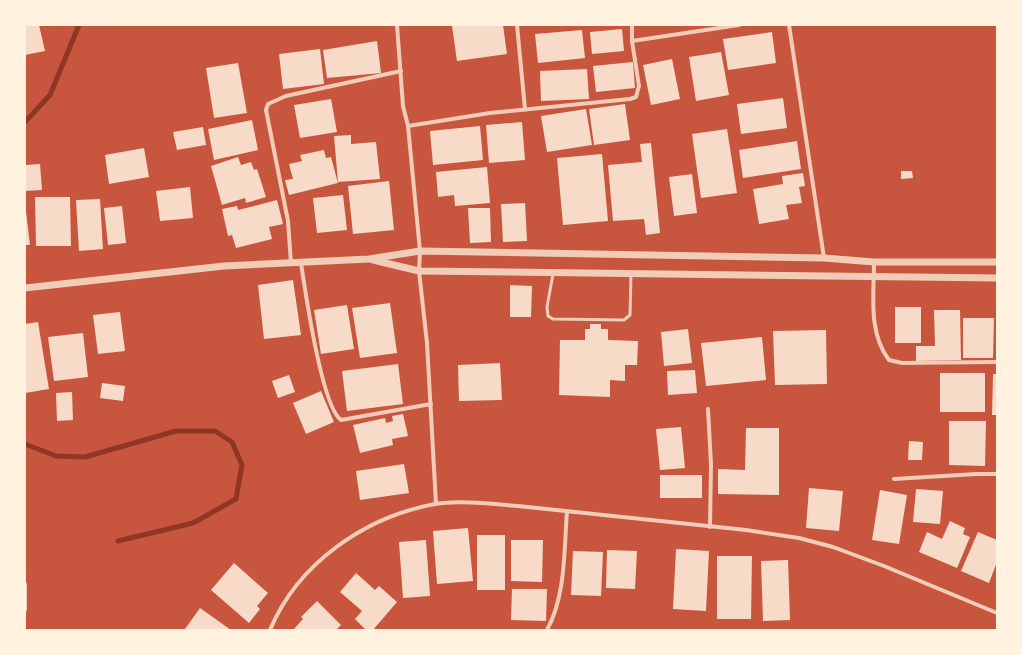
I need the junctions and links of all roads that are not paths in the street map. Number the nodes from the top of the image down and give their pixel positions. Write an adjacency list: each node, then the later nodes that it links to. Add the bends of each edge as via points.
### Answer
1 (397, 25): 7 (street)
2 (517, 25): 8 (street)
3 (632, 25): 6 (street)
4 (739, 25): 6 (street)
5 (788, 25): 11 (street)
6 (632, 41): 8 (street, via 639,86 636,97 621,101)
7 (400, 71): 9 (street); 15 (street, via 286,96 268,104 266,110 288,221)
8 (525, 109): 9 (street)
9 (408, 126): 10 (street)
10 (420, 250): 11 (street); 12 (street); 17 (street)
11 (824, 258): 13 (street)
12 (369, 260): 16 (street); 17 (street)
13 (874, 262): 14 (street); 20 (street)
14 (997, 262)
15 (291, 263): 16 (street); 22 (street, via 224,266)
16 (300, 263): 24 (street, via 318,359 336,417 341,420)
17 (419, 272): 18 (street); 24 (street, via 428,343)
18 (553, 273): 19 (street); 19 (lane, via 547,307 548,316 553,319 627,318 630,315)
19 (631, 274): 20 (street)
20 (874, 277): 21 (street); 23 (street, via 873,312 877,338 888,360 902,363)
21 (997, 278)
22 (25, 288)
23 (997, 362)
24 (431, 404): 28 (street)
25 (708, 409): 30 (street, via 711,464)
26 (997, 474): 27 (street)
27 (894, 479)
28 (436, 504): 29 (street, via 482,503); 34 (street, via 377,522 360,530 332,550 301,582 277,613)
29 (567, 511): 30 (street); 35 (street, via 561,588 554,616)
30 (710, 527): 33 (street, via 784,536 832,547)
31 (25, 584): 32 (street)
32 (25, 610)
33 (997, 613)
34 (270, 630)
35 (547, 630)

